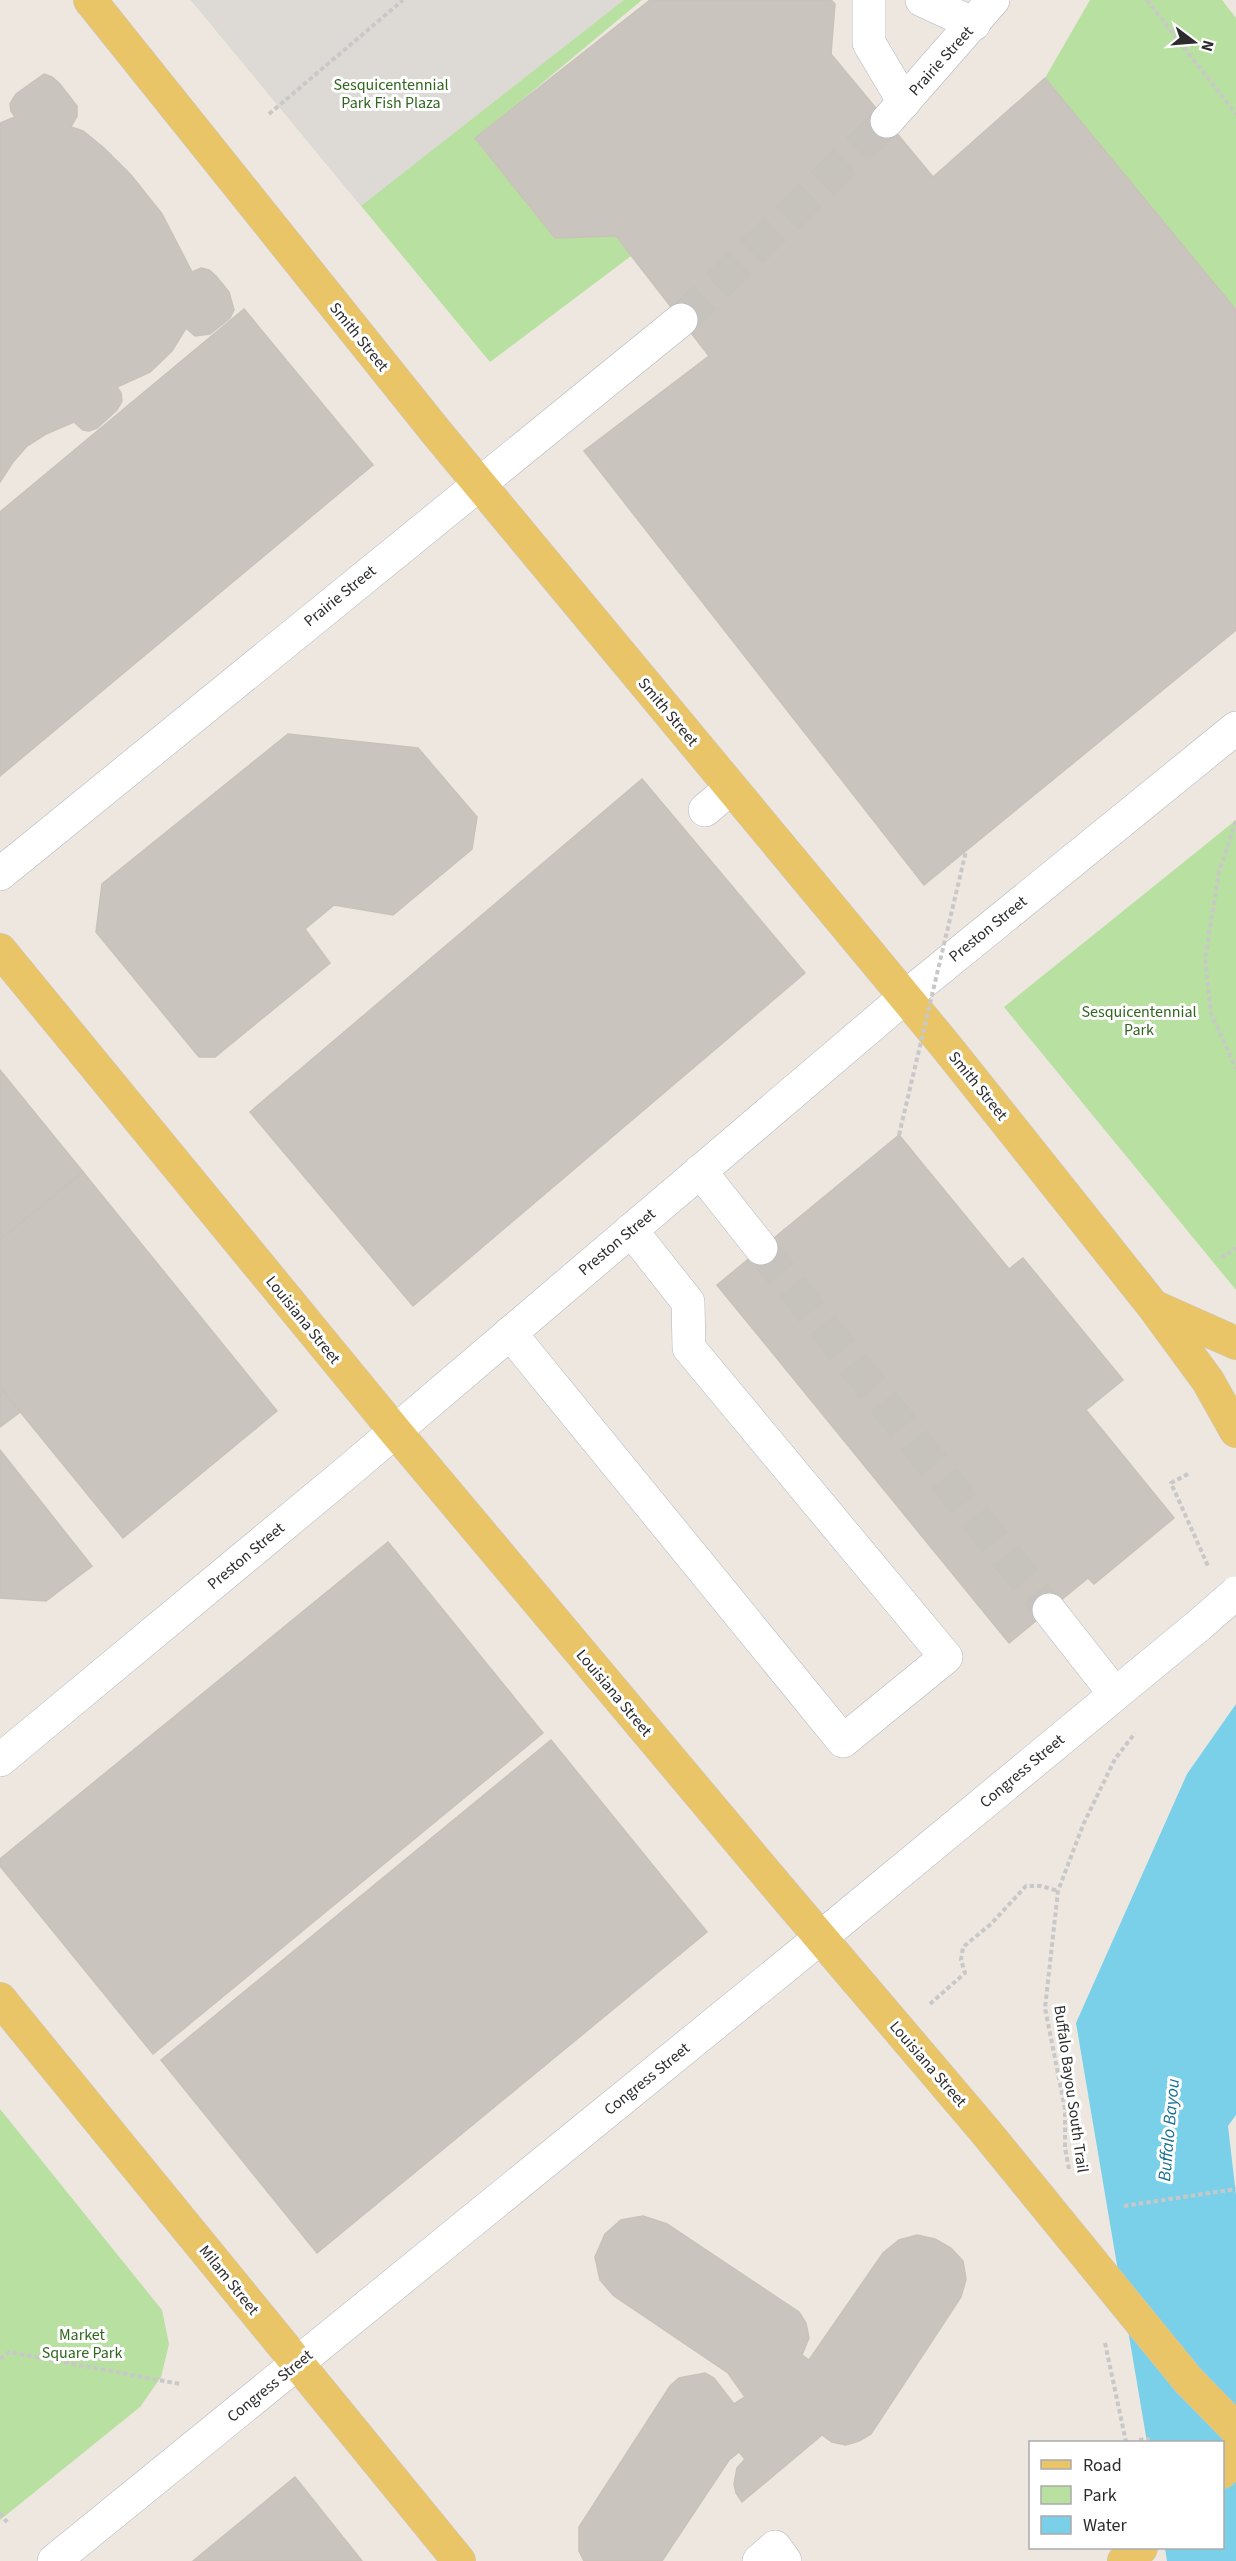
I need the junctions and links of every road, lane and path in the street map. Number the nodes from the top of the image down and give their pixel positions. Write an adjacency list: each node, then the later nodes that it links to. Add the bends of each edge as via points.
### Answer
1 (90, 0): 10 (main road, Smith Street)
2 (403, 0): 7 (path)
3 (869, 0): 6 (street, Prairie Street, via 869,43 895,112)
4 (922, 0): 6 (street)
5 (1147, 0): 8 (path)
6 (984, 12)
7 (270, 114)
8 (1236, 114)
9 (681, 320): 10 (street, Prairie Street)
10 (479, 482): 12 (main road, Smith Street); 17 (street, Prairie Street)
11 (1236, 728): 19 (street, Preston Street)
12 (731, 788): 13 (street); 19 (main road, Smith Street)
13 (705, 810)
14 (1236, 820): 15 (path)
15 (1234, 835): 20 (path, via 1219,872 1205,959 1211,1012)
16 (966, 851): 21 (path, bridge)
17 (0, 874)
18 (0, 950): 30 (main road, Louisiana Street)
19 (905, 998): 22 (street, Preston Street); 27 (main road, Smith Street)
20 (1236, 1069)
21 (899, 1135)
22 (700, 1171): 23 (street, Preston Street); 24 (street)
23 (631, 1230): 28 (street, Preston Street); 28 (street, via 688,1302 689,1348 946,1657 843,1741)
24 (761, 1248)
25 (1236, 1248): 26 (path)
26 (1221, 1258)
27 (1153, 1306): 29 (main road); 31 (main road, Smith Street, via 1208,1381)
28 (510, 1333): 30 (street, Preston Street)
29 (1236, 1343)
30 (395, 1431): 38 (street, Preston Street); 40 (main road, Louisiana Street)
31 (1236, 1431)
32 (1188, 1474): 33 (path, via 1171,1483)
33 (1209, 1568)
34 (1236, 1593): 36 (street, Congress Street, bridge)
35 (1048, 1611): 36 (street)
36 (1115, 1694): 40 (street, Congress Street)
37 (1142, 1724): 39 (path, Buffalo Bayou South Trail, via 1115,1759 1083,1825)
38 (0, 1760)
39 (1058, 1891): 42 (path, via 1026,1886 963,1947 960,1960 965,1973); 43 (path, Buffalo Bayou South Trail, via 1045,2008 1065,2109 1065,2148)
40 (820, 1938): 42 (main road, Louisiana Street); 48 (street, Congress Street)
41 (0, 1999): 48 (main road, Milam Street)
42 (900, 2031): 50 (main road, Louisiana Street, bridge, via 1188,2380)
43 (1070, 2171)
44 (1236, 2189): 45 (path)
45 (1124, 2206)
46 (1105, 2341): 53 (path)
47 (0, 2359): 49 (path, via 9,2352)
48 (298, 2364): 59 (street, Congress Street); 60 (main road, Milam Street)
49 (180, 2384)
50 (1236, 2430)
51 (1150, 2439): 52 (path)
52 (1139, 2440)
53 (1126, 2441)
54 (1236, 2454): 55 (main road)
55 (1224, 2469)
56 (0, 2513): 57 (path)
57 (7, 2522)
58 (1139, 2549): 63 (main road)
59 (54, 2561)
60 (459, 2561)
61 (759, 2561): 62 (street, via 775,2547)
62 (785, 2561)
63 (1124, 2561)

